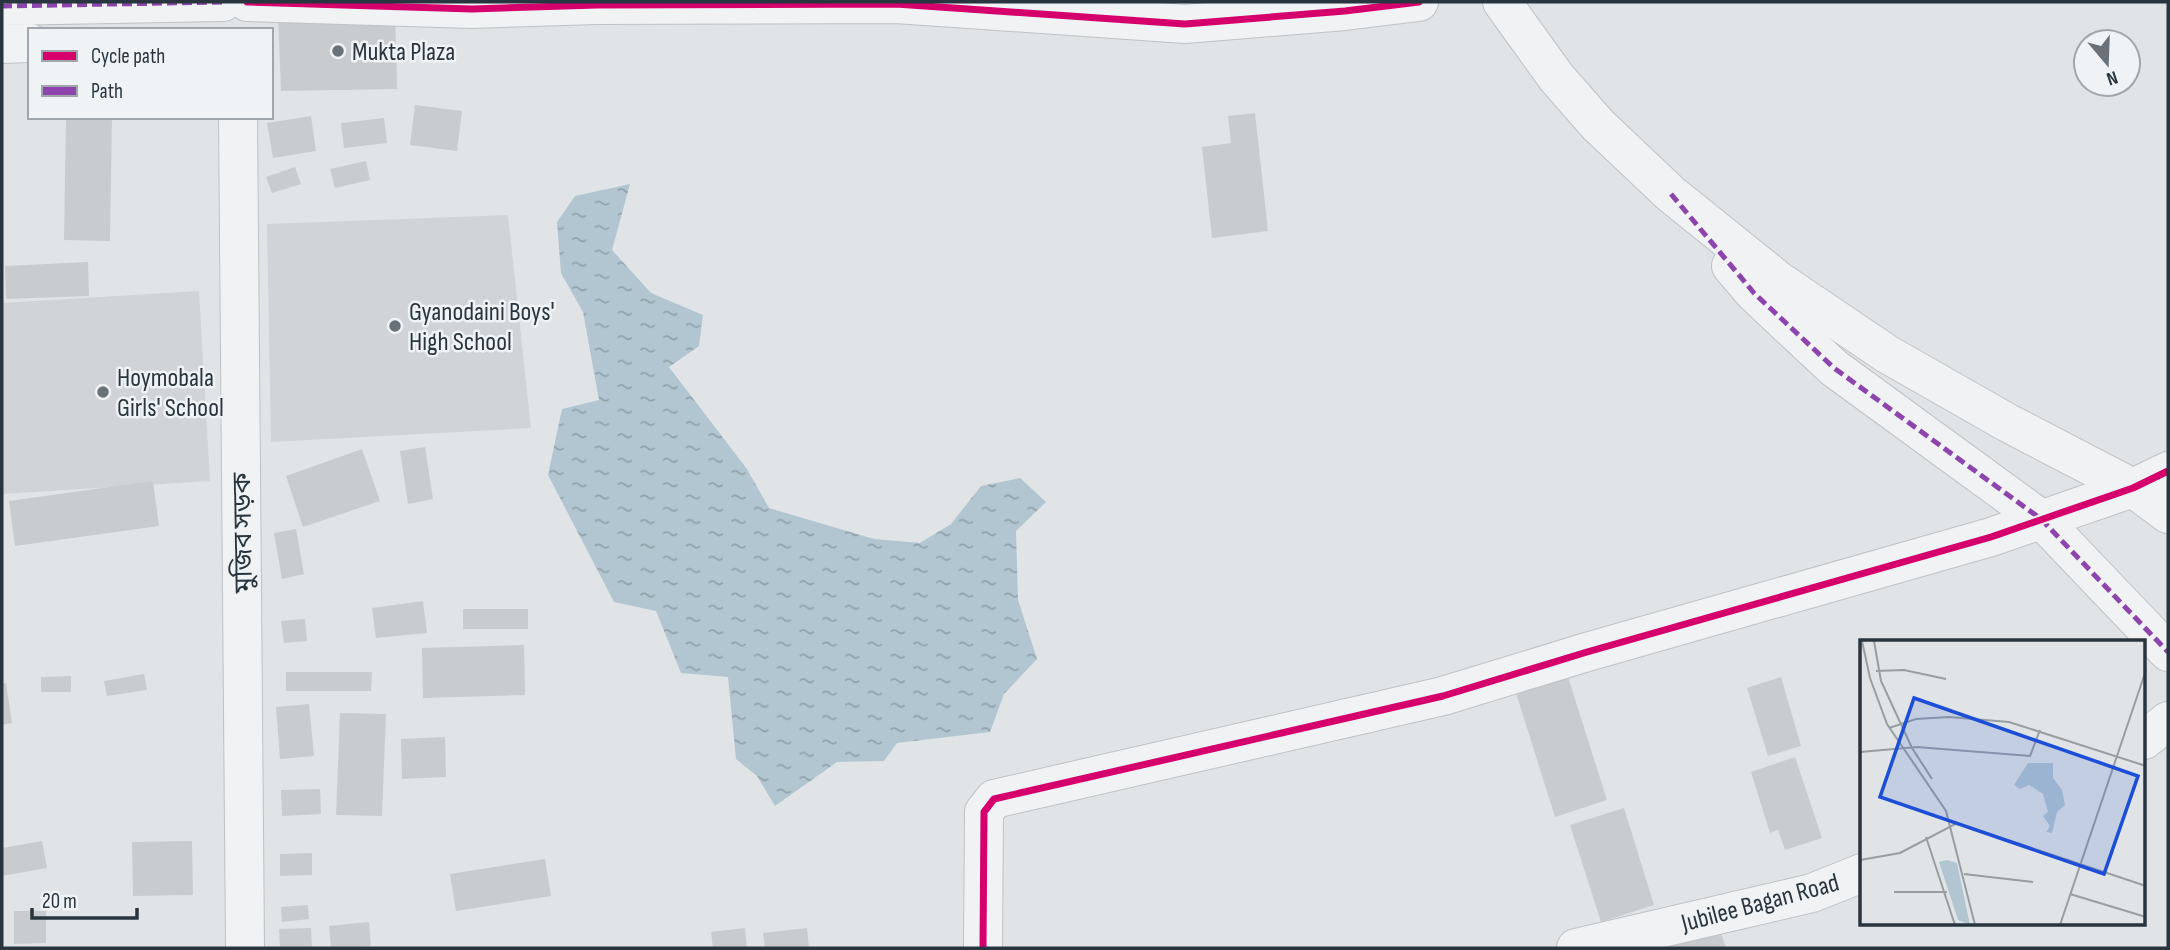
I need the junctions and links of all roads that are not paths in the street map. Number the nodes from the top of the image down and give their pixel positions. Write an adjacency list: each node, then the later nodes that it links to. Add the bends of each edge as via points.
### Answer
1 (223, 2): 6 (street)
2 (237, 2): 7 (street)
3 (247, 2): 4 (street, via 472,9 896,4 1185,24)
4 (1419, 2)
5 (1502, 2): 11 (street, via 1556,77)
6 (2, 6)
7 (237, 28)
8 (28, 43): 9 (street)
9 (2, 44)
10 (238, 119): 20 (street, মুজিব সড়ক)
11 (1671, 194): 13 (street, via 1779,281 1887,354); 15 (street, via 1754,293 1834,368)
12 (2168, 471): 13 (street)
13 (2133, 488): 14 (street); 15 (street)
14 (2168, 514)
15 (2041, 519): 16 (street); 21 (street, via 1443,696 994,799 984,812)
16 (2168, 652)
17 (2168, 721): 18 (street)
18 (2146, 738)
19 (1860, 874): 22 (street, Jubilee Bagan Road, via 1812,893)
20 (245, 948)
21 (983, 948)
22 (1576, 948)

